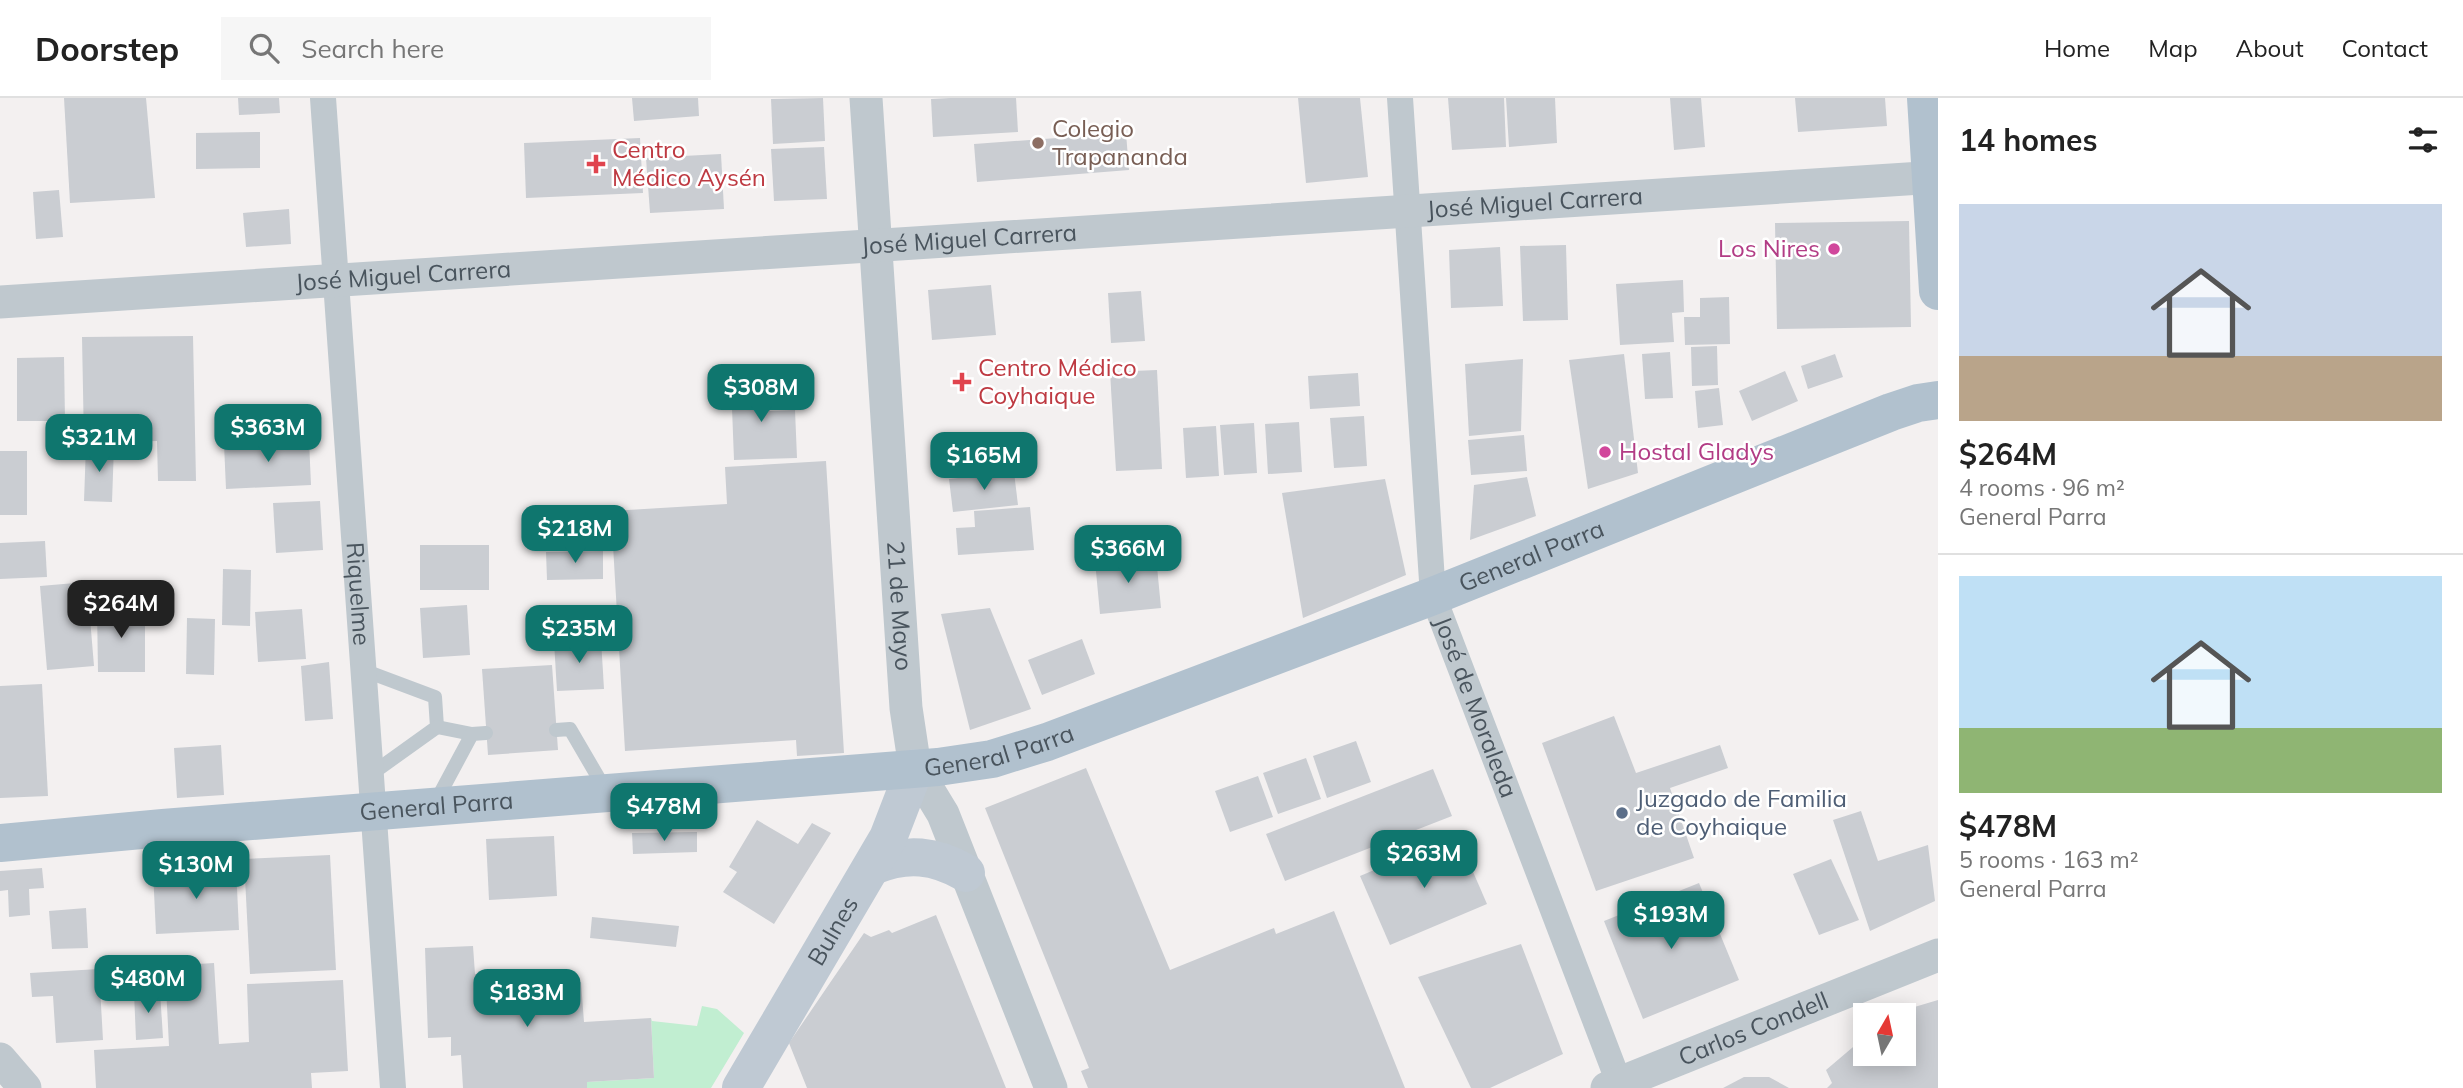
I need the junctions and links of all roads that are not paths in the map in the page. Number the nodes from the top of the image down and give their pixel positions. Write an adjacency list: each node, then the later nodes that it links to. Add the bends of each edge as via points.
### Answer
1 (323, 98): 8 (street, Riquelme)
2 (866, 98): 7 (street, 21 de Mayo)
3 (1400, 98): 6 (street, José de Moraleda)
4 (1926, 98): 5 (main road)
5 (1934, 176): 6 (street, José Miguel Carrera); 9 (main road)
6 (1408, 210): 7 (street, José Miguel Carrera); 12 (street, José de Moraleda)
7 (877, 244): 8 (street, José Miguel Carrera); 16 (street, 21 de Mayo, via 906,708)
8 (335, 280): 10 (street, José Miguel Carrera); 13 (street, Riquelme)
9 (1938, 291)
10 (0, 302)
11 (1938, 400): 12 (main road, General Parra, via 1892,412)
12 (1433, 596): 16 (main road, General Parra, via 1020,751 966,764); 25 (street, José de Moraleda)
13 (363, 670): 14 (lane, via 435,697); 17 (street, Riquelme)
14 (437, 727): 17 (lane); 19 (lane, via 479,734)
15 (556, 730): 18 (lane, via 570,729)
16 (915, 768): 18 (main road, General Parra); 21 (main road, Bulnes); 22 (street, 21 de Mayo, via 943,814)
17 (371, 794): 19 (main road, General Parra); 20 (main road, General Parra); 27 (street, Riquelme)
18 (607, 794): 19 (main road, General Parra)
19 (433, 807)
20 (0, 843)
21 (873, 866): 22 (main road, via 918,856 935,858); 28 (main road, Bulnes)
22 (966, 873): 29 (street, 21 de Mayo)
23 (1938, 955): 25 (street, Carlos Condell)
24 (0, 1059): 26 (street)
25 (1616, 1086)
26 (25, 1088)
27 (393, 1088)
28 (741, 1088)
29 (1051, 1088)

